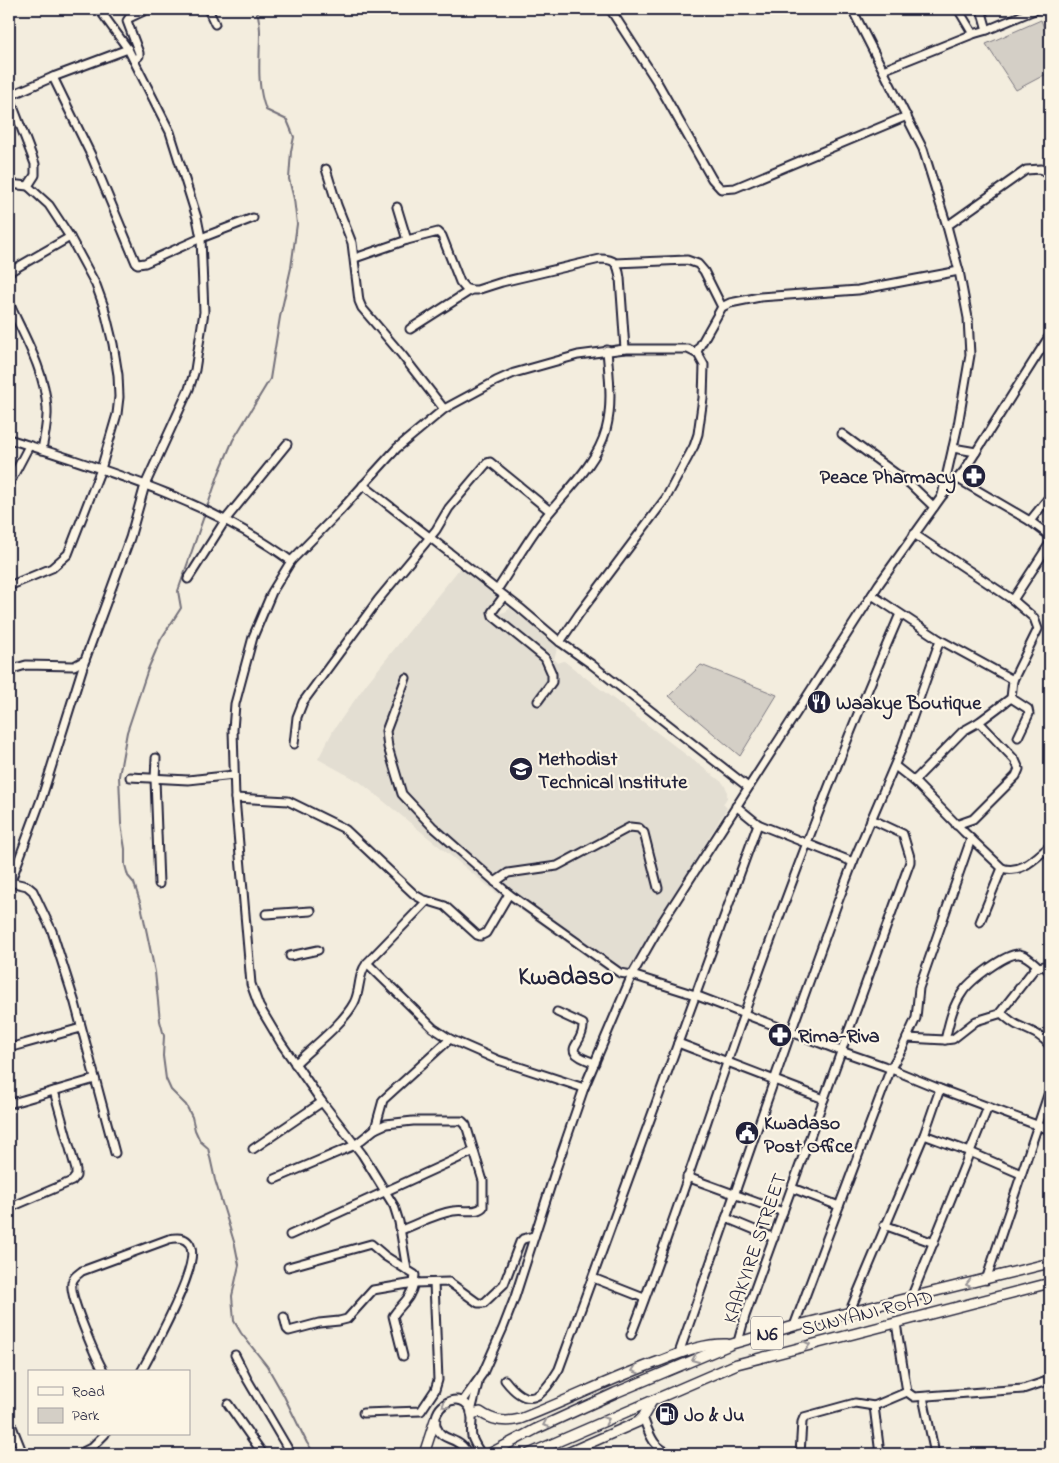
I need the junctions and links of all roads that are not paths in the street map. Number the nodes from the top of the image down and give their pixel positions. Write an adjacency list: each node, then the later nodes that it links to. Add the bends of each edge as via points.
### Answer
1 (99, 9): 14 (street)
2 (148, 9): 15 (street, via 127,21 139,53)
3 (208, 9): 11 (street)
4 (610, 9): 19 (street, via 721,189 735,188)
5 (852, 9): 16 (street)
6 (958, 9): 13 (street)
7 (981, 9): 12 (street)
8 (1037, 9): 12 (street)
9 (1047, 9): 10 (street)
10 (1050, 20)
11 (215, 24)
12 (988, 30): 13 (street)
13 (973, 34): 16 (street)
14 (128, 49): 15 (street); 17 (street)
15 (134, 60): 28 (street, via 170,132)
16 (883, 70): 19 (street)
17 (52, 77): 18 (street); 28 (street, via 95,164 136,263 145,263)
18 (9, 96): 23 (street, via 35,164 35,175)
19 (908, 116): 26 (street, via 929,166)
20 (326, 168): 30 (street)
21 (1050, 177): 26 (street, via 1041,169 1026,170)
22 (9, 184): 23 (street)
23 (28, 186): 27 (street, via 49,205)
24 (396, 207): 29 (street)
25 (253, 218): 28 (street)
26 (947, 226): 32 (street)
27 (70, 237): 33 (street); 50 (street, via 104,308 118,376 117,414)
28 (201, 238): 53 (street, via 204,312 195,370)
29 (407, 240): 30 (street); 34 (street, via 434,232 441,234 460,282)
30 (355, 258): 42 (street, via 362,308)
31 (616, 263): 34 (street, via 600,259); 36 (street, via 687,260 698,264); 39 (street, via 620,278)
32 (959, 271): 36 (street, via 858,290 760,297 730,303); 47 (street, via 968,318 970,355)
33 (9, 272)
34 (471, 290): 37 (street)
35 (9, 303): 48 (street, via 36,361 44,387 47,409)
36 (722, 308): 41 (street)
37 (410, 330)
38 (1050, 335): 49 (street)
39 (624, 349): 40 (street); 41 (street, via 688,349)
40 (607, 350): 42 (street, via 514,373); 58 (street, via 610,403 606,429 587,466)
41 (696, 353): 74 (street, via 704,365 703,398 694,446 666,498)
42 (444, 409): 54 (street, via 409,436)
43 (842, 434): 57 (street, via 910,484)
44 (9, 439): 46 (street)
45 (287, 444): 59 (street)
46 (29, 446): 48 (street); 52 (street)
47 (953, 448): 49 (street); 55 (street)
48 (42, 450): 50 (street)
49 (976, 452): 51 (street)
50 (100, 469): 53 (street); 67 (street, via 68,554 52,568)
51 (958, 479): 55 (street); 60 (street)
52 (9, 484)
53 (145, 485): 59 (street); 75 (street, via 130,538)
54 (363, 485): 63 (street); 65 (street)
55 (942, 496): 57 (street)
56 (1050, 496): 60 (street)
57 (934, 507): 61 (street)
58 (550, 511): 63 (street, via 488,462); 68 (street)
59 (226, 519): 65 (street); 66 (street)
60 (1030, 521): 62 (street)
61 (914, 534): 69 (street); 71 (street)
62 (1050, 536)
63 (429, 537): 68 (street); 83 (street, via 303,702 297,717)
64 (1050, 543): 71 (street)
65 (291, 561): 86 (street, via 272,592 256,629 238,691 233,717)
66 (188, 579)
67 (9, 586)
68 (497, 590): 70 (street)
69 (872, 595): 72 (street); 90 (street)
70 (504, 596): 74 (street); 80 (street, via 492,612 493,616 545,658 552,674 552,682)
71 (1013, 600): 78 (street, via 1034,618 1038,629)
72 (900, 614): 73 (street); 97 (street)
73 (940, 640): 78 (street); 85 (street)
74 (560, 642): 90 (street)
75 (85, 660): 76 (street, via 69,666 26,665); 102 (street, via 42,797)
76 (9, 670)
77 (406, 678): 101 (street, via 386,731 402,794 432,826)
78 (1013, 680): 79 (street)
79 (1011, 698): 81 (street); 82 (street, via 1028,709 1029,714)
80 (538, 701)
81 (979, 722): 89 (street, via 958,736); 95 (street, via 1015,760 1019,769 1016,776 973,819)
82 (1018, 737)
83 (294, 744)
84 (156, 758): 88 (street)
85 (895, 766): 89 (street); 93 (street)
86 (234, 775): 88 (street, via 193,780); 91 (street)
87 (130, 777): 88 (street)
88 (156, 779): 103 (street)
89 (914, 781): 95 (street)
90 (748, 788): 92 (street)
91 (235, 798): 106 (street, via 288,801 341,827 414,895); 131 (street, via 251,984 259,1006)
92 (736, 806): 94 (street); 115 (street)
93 (871, 819): 99 (street); 128 (street, KAAKYIRE STREET, via 903,834 910,862)
94 (758, 824): 97 (street); 116 (street)
95 (956, 825): 96 (street)
96 (971, 839): 100 (street); 122 (street, via 919,988 916,1018)
97 (807, 844): 99 (street); 119 (street)
98 (1050, 846): 100 (street, via 1017,870)
99 (853, 862): 121 (street)
100 (1002, 868): 109 (street)
101 (495, 882): 104 (street, via 508,873 557,866 630,827 639,828 644,833); 105 (street)
102 (9, 884): 120 (street, via 27,886 38,899 52,931)
103 (159, 884)
104 (658, 888)
105 (509, 894): 106 (street, via 486,933 480,936 445,906); 115 (street, via 620,972)
106 (428, 901): 112 (street)
107 (311, 911): 108 (street)
108 (266, 914)
109 (980, 922)
110 (318, 950): 111 (street)
111 (290, 956)
112 (366, 962): 123 (street, via 433,1028); 131 (street, via 360,974 355,1002 339,1023)
113 (1039, 967): 114 (street, via 1044,966); 118 (street); 124 (street, via 1026,956 1018,954 973,979 954,1007)
114 (1050, 972)
115 (632, 975): 116 (street); 130 (street)
116 (695, 995): 119 (street); 125 (street)
117 (557, 1012): 130 (street, via 583,1024 574,1048 575,1054)
118 (1001, 1013): 124 (street, via 976,1021 952,1039); 127 (street, via 1036,1033)
119 (744, 1014): 121 (street); 129 (street)
120 (81, 1028): 126 (street); 133 (street)
121 (791, 1032): 128 (street); 134 (street)
122 (907, 1038): 124 (street); 132 (street)
123 (450, 1039): 135 (street, via 498,1060); 144 (street, via 383,1100)
124 (945, 1040)
125 (678, 1043): 129 (street); 171 (street)
126 (16, 1046)
127 (1050, 1046)
128 (841, 1052): 132 (street); 139 (street, KAAKYIRE STREET)
129 (727, 1062): 134 (street); 153 (street)
130 (595, 1063): 135 (street)
131 (295, 1064): 140 (street)
132 (891, 1068): 136 (street); 158 (street)
133 (94, 1079): 138 (street); 151 (street)
134 (774, 1080): 139 (street); 157 (street)
135 (584, 1088): 165 (street)
136 (940, 1089): 142 (street); 146 (street)
137 (1050, 1089): 143 (street)
138 (54, 1091): 141 (street); 159 (street, via 76,1176 72,1181)
139 (824, 1099): 155 (street, KAAKYIRE STREET)
140 (322, 1102): 147 (street); 148 (street)
141 (9, 1104)
142 (988, 1107): 143 (street); 150 (street)
143 (1037, 1125): 145 (street); 152 (street)
144 (374, 1128): 147 (street); 149 (street, via 400,1122 462,1121)
145 (1050, 1130)
146 (924, 1135): 150 (street); 162 (street)
147 (355, 1145): 154 (street); 156 (street)
148 (253, 1149)
149 (474, 1151): 156 (street); 163 (street, via 484,1181 483,1207 442,1213)
150 (970, 1152): 152 (street); 167 (street)
151 (115, 1154)
152 (1021, 1174): 172 (street)
153 (687, 1177): 157 (street); 176 (street)
154 (276, 1179)
155 (792, 1188): 158 (street); 160 (street, KAAKYIRE STREET)
156 (387, 1192): 163 (street); 164 (street)
157 (734, 1194): 160 (street); 161 (street)
158 (839, 1206): 181 (street)
159 (9, 1208)
160 (783, 1212): 166 (street, KAAKYIRE STREET)
161 (726, 1218): 166 (street); 184 (street)
162 (884, 1225): 167 (street); 178 (street)
163 (401, 1230): 170 (street)
164 (290, 1235)
165 (534, 1236): 174 (street, via 520,1242 504,1284 486,1302 478,1303 449,1282); 189 (street, via 515,1298)
166 (774, 1238): 183 (street, KAAKYIRE STREET)
167 (934, 1243): 177 (street)
168 (1050, 1263): 172 (main road, N6)
169 (288, 1268): 170 (street, via 371,1244)
170 (407, 1270): 173 (street, via 415,1275)
171 (593, 1278): 176 (street); 190 (street, via 559,1369 540,1395 523,1396)
172 (986, 1280): 177 (main road, N6, one-way to 177)
173 (414, 1283): 174 (street); 179 (street, via 372,1290 343,1321 289,1331); 186 (street, via 412,1294 393,1316)
174 (434, 1283): 198 (street, via 438,1380 435,1390 421,1411)
175 (1050, 1283): 180 (main road, SUNYANI ROAD / N6)
176 (644, 1298): 182 (street)
177 (912, 1298): 178 (main road, N6)
178 (849, 1313): 181 (main road, N6)
179 (284, 1317)
180 (896, 1323): 192 (street); 194 (main road, SUNYANI ROAD / N6, one-way to 180, via 737,1364)
181 (794, 1326): 183 (main road, N6)
182 (630, 1335)
183 (735, 1343): 184 (main road, via 711,1344); 211 (main road, N6, one-way to 211, via 597,1401)
184 (679, 1354): 199 (main road, one-way to 199, via 520,1419 504,1422 480,1412)
185 (236, 1355): 207 (street)
186 (403, 1356)
187 (103, 1370): 188 (street, via 72,1296 75,1276 169,1239 184,1239 192,1250 184,1285)
188 (142, 1370)
189 (478, 1380): 195 (street); 199 (street)
190 (505, 1380)
191 (1050, 1380): 193 (street, via 1023,1389)
192 (907, 1392): 193 (street, via 914,1397); 197 (street)
193 (923, 1397): 217 (street)
194 (652, 1401): 200 (main road); 212 (main road, SUNYANI ROAD / N6, one-way to 194)
195 (463, 1402): 199 (street); 202 (street, one-way to 202, via 453,1400 444,1404)
196 (228, 1404): 206 (street)
197 (874, 1406): 215 (street, via 855,1403 804,1417); 216 (street)
198 (363, 1413)
199 (472, 1413): 210 (street, via 472,1436)
200 (643, 1417): 213 (main road); 214 (street, via 655,1444 666,1453)
201 (9, 1420): 204 (street)
202 (435, 1420): 208 (main road); 209 (street, via 440,1433 459,1443)
203 (103, 1436): 205 (street)
204 (23, 1454)
205 (79, 1454)
206 (264, 1454)
207 (291, 1454)
208 (424, 1454)
209 (468, 1454)
210 (481, 1454)
211 (489, 1454)
212 (530, 1454)
213 (566, 1454)
214 (674, 1454)
215 (800, 1454)
216 (880, 1454)
217 (935, 1454)

